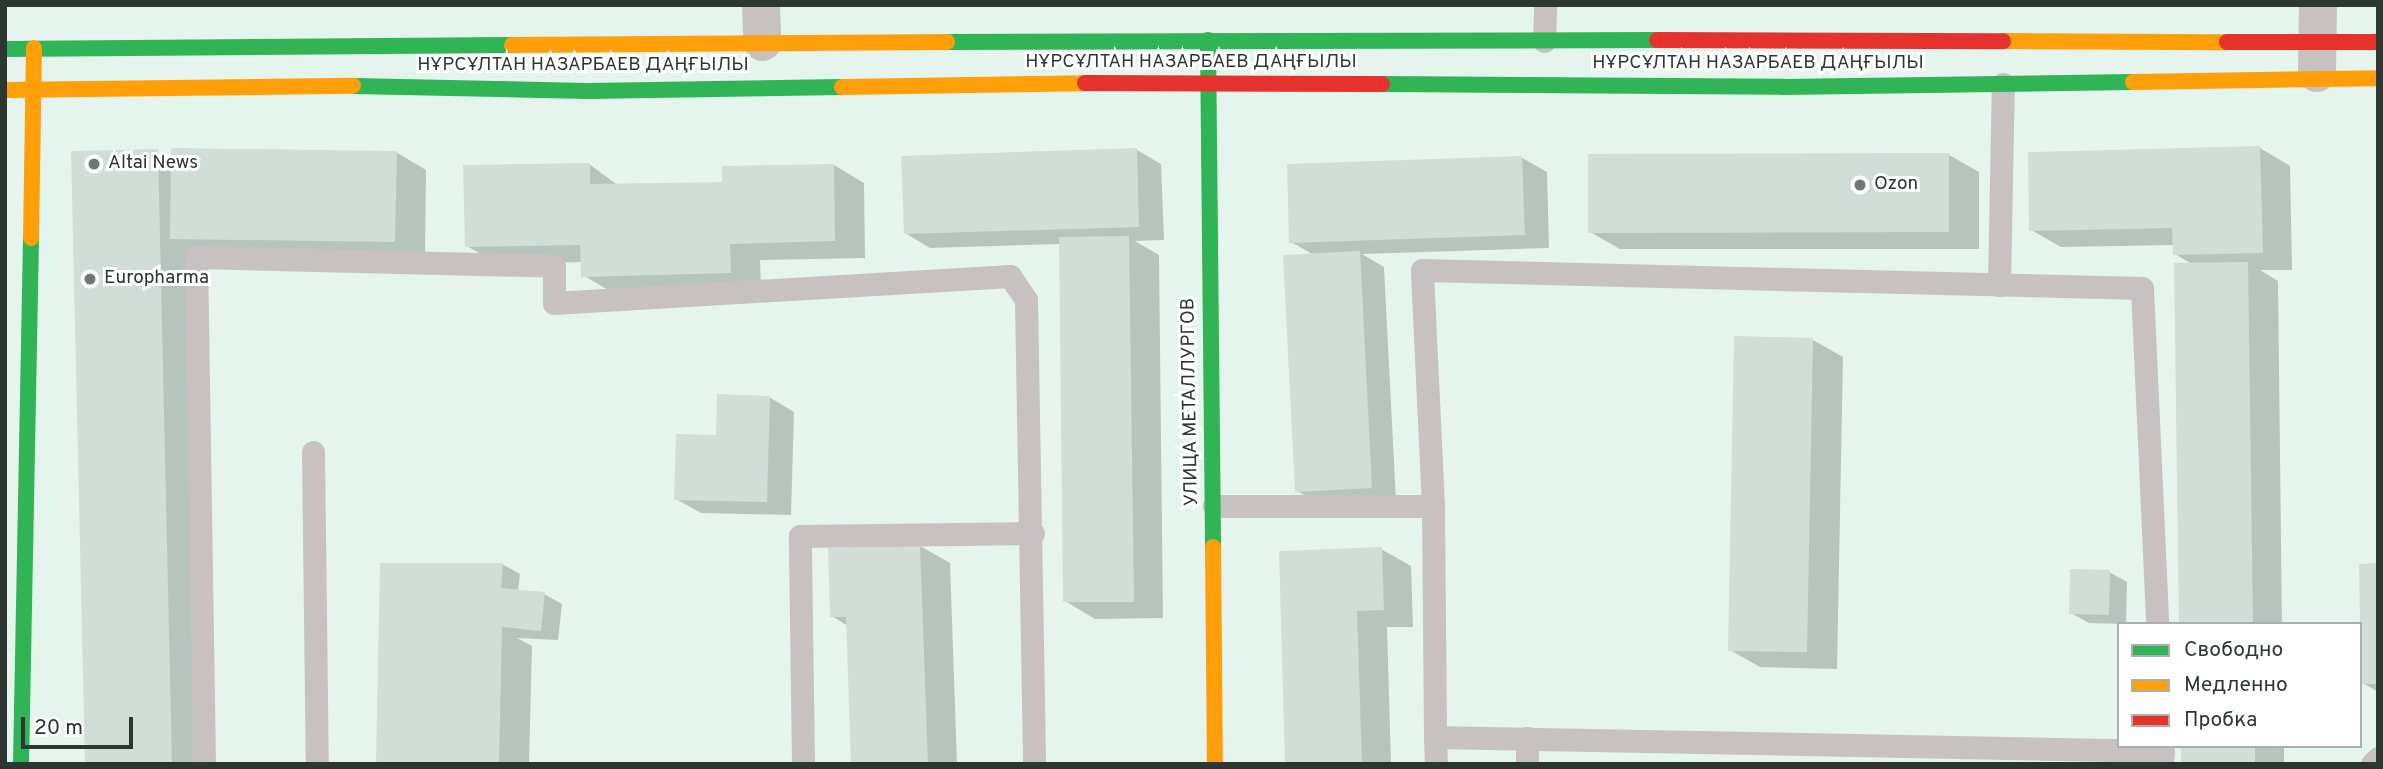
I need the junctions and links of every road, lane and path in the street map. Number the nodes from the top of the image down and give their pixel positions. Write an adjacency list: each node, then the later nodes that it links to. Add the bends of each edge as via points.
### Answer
1 (1545, 5): 4 (lane)
2 (762, 24): 3 (main road, НҰРСҰЛТАН НАЗАРБАЕВ ДАҢҒЫЛЫ); 7 (main road, НҰРСҰЛТАН НАЗАРБАЕВ ДАҢҒЫЛЫ)
3 (1208, 40): 4 (main road, НҰРСҰЛТАН НАЗАРБАЕВ ДАҢҒЫЛЫ); 10 (main road, УЛИЦА МЕТАЛЛУРГОВ)
4 (1544, 41): 5 (main road, НҰРСҰЛТАН НАЗАРБАЕВ ДАҢҒЫЛЫ)
5 (2317, 42): 6 (main road, НҰРСҰЛТАН НАЗАРБАЕВ ДАҢҒЫЛЫ); 9 (main road, НҰРСҰЛТАН НАЗАРБАЕВ ДАҢҒЫЛЫ); 11 (main road, НҰРСҰЛТАН НАЗАРБАЕВ ДАҢҒЫЛЫ)
6 (2378, 42)
7 (34, 48): 8 (main road, НҰРСҰЛТАН НАЗАРБАЕВ ДАҢҒЫЛЫ); 13 (main road)
8 (5, 49)
9 (2378, 78)
10 (1207, 82): 11 (main road, НҰРСҰЛТАН НАЗАРБАЕВ ДАҢҒЫЛЫ, via 1783,87); 13 (main road, НҰРСҰЛТАН НАЗАРБАЕВ ДАҢҒЫЛЫ, via 587,90 448,85); 17 (main road, УЛИЦА МЕТАЛЛУРГОВ)
11 (2003, 84): 14 (lane)
12 (5, 90): 13 (main road, НҰРСҰЛТАН НАЗАРБАЕВ ДАҢҒЫЛЫ)
13 (34, 90): 20 (main road)
14 (1999, 285): 18 (lane, via 1422,270); 21 (lane, via 2142,288)
15 (313, 453): 29 (lane)
16 (5, 504): 20 (main road)
17 (1214, 506): 18 (lane); 32 (main road, УЛИЦА МЕТАЛЛУРГОВ)
18 (1433, 506): 22 (lane)
19 (1033, 533): 28 (lane, via 1026,300 1010,276 554,303 554,266 196,257); 30 (lane, via 800,536); 31 (lane)
20 (24, 537): 27 (main road)
21 (2157, 622)
22 (1435, 737): 23 (lane); 33 (lane)
23 (1527, 738): 25 (lane); 34 (lane)
24 (2162, 754): 25 (lane)
25 (2039, 756)
26 (2378, 758): 35 (lane)
27 (21, 764)
28 (204, 764)
29 (317, 764)
30 (803, 764)
31 (1034, 764)
32 (1215, 764)
33 (1436, 764)
34 (1527, 764)
35 (2372, 764)

